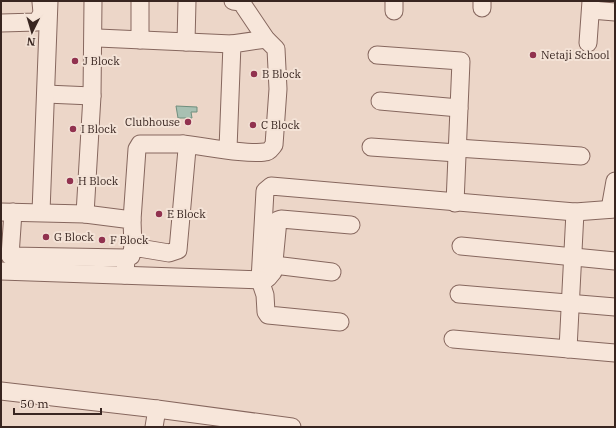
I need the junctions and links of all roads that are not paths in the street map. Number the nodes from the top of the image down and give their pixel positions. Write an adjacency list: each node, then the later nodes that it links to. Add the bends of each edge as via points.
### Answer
1 (41, 1): 9 (street, via 42,13 38,22)
2 (49, 1): 17 (street)
3 (93, 1): 18 (street)
4 (140, 1): 12 (street)
5 (187, 1): 13 (street)
6 (233, 1): 11 (street, via 240,2)
7 (591, 6): 8 (street); 15 (street)
8 (615, 12)
9 (1, 23)
10 (98, 38): 12 (street)
11 (266, 39): 14 (street); 23 (street, via 276,49 278,89 274,145 270,151 265,152)
12 (140, 40): 13 (street)
13 (186, 42): 14 (street)
14 (232, 44): 23 (street)
15 (588, 44)
16 (377, 54): 20 (street, via 461,61)
17 (46, 94): 18 (street); 30 (street)
18 (92, 96): 32 (street)
19 (380, 101): 20 (street)
20 (459, 108): 24 (street)
21 (184, 144): 23 (street); 33 (street, via 140,144 137,149); 36 (street, via 188,149 178,250)
22 (371, 147): 24 (street)
23 (228, 149)
24 (457, 150): 25 (street); 27 (street)
25 (581, 156)
26 (615, 181): 28 (street)
27 (455, 203): 31 (street); 43 (street, via 271,186 265,191)
28 (613, 209): 31 (street)
29 (7, 212): 30 (street); 36 (street, via 10,256)
30 (41, 212): 32 (street)
31 (575, 212): 37 (street)
32 (85, 214): 33 (street)
33 (132, 220): 36 (street)
34 (351, 225): 39 (street, via 278,220)
35 (461, 246): 37 (street)
36 (130, 252): 42 (street)
37 (572, 257): 38 (street); 45 (street)
38 (615, 261)
39 (274, 265): 41 (street); 43 (street, via 271,276)
40 (1, 271): 42 (street)
41 (332, 272)
42 (125, 275): 43 (street)
43 (260, 279): 47 (street, via 268,315)
44 (459, 294): 45 (street)
45 (570, 303): 46 (street); 49 (street)
46 (615, 307)
47 (340, 322)
48 (453, 339): 49 (street)
49 (568, 349): 50 (street)
50 (615, 353)
51 (1, 391): 52 (street)
52 (156, 409): 53 (street); 54 (street)
53 (154, 427)
54 (292, 427)

